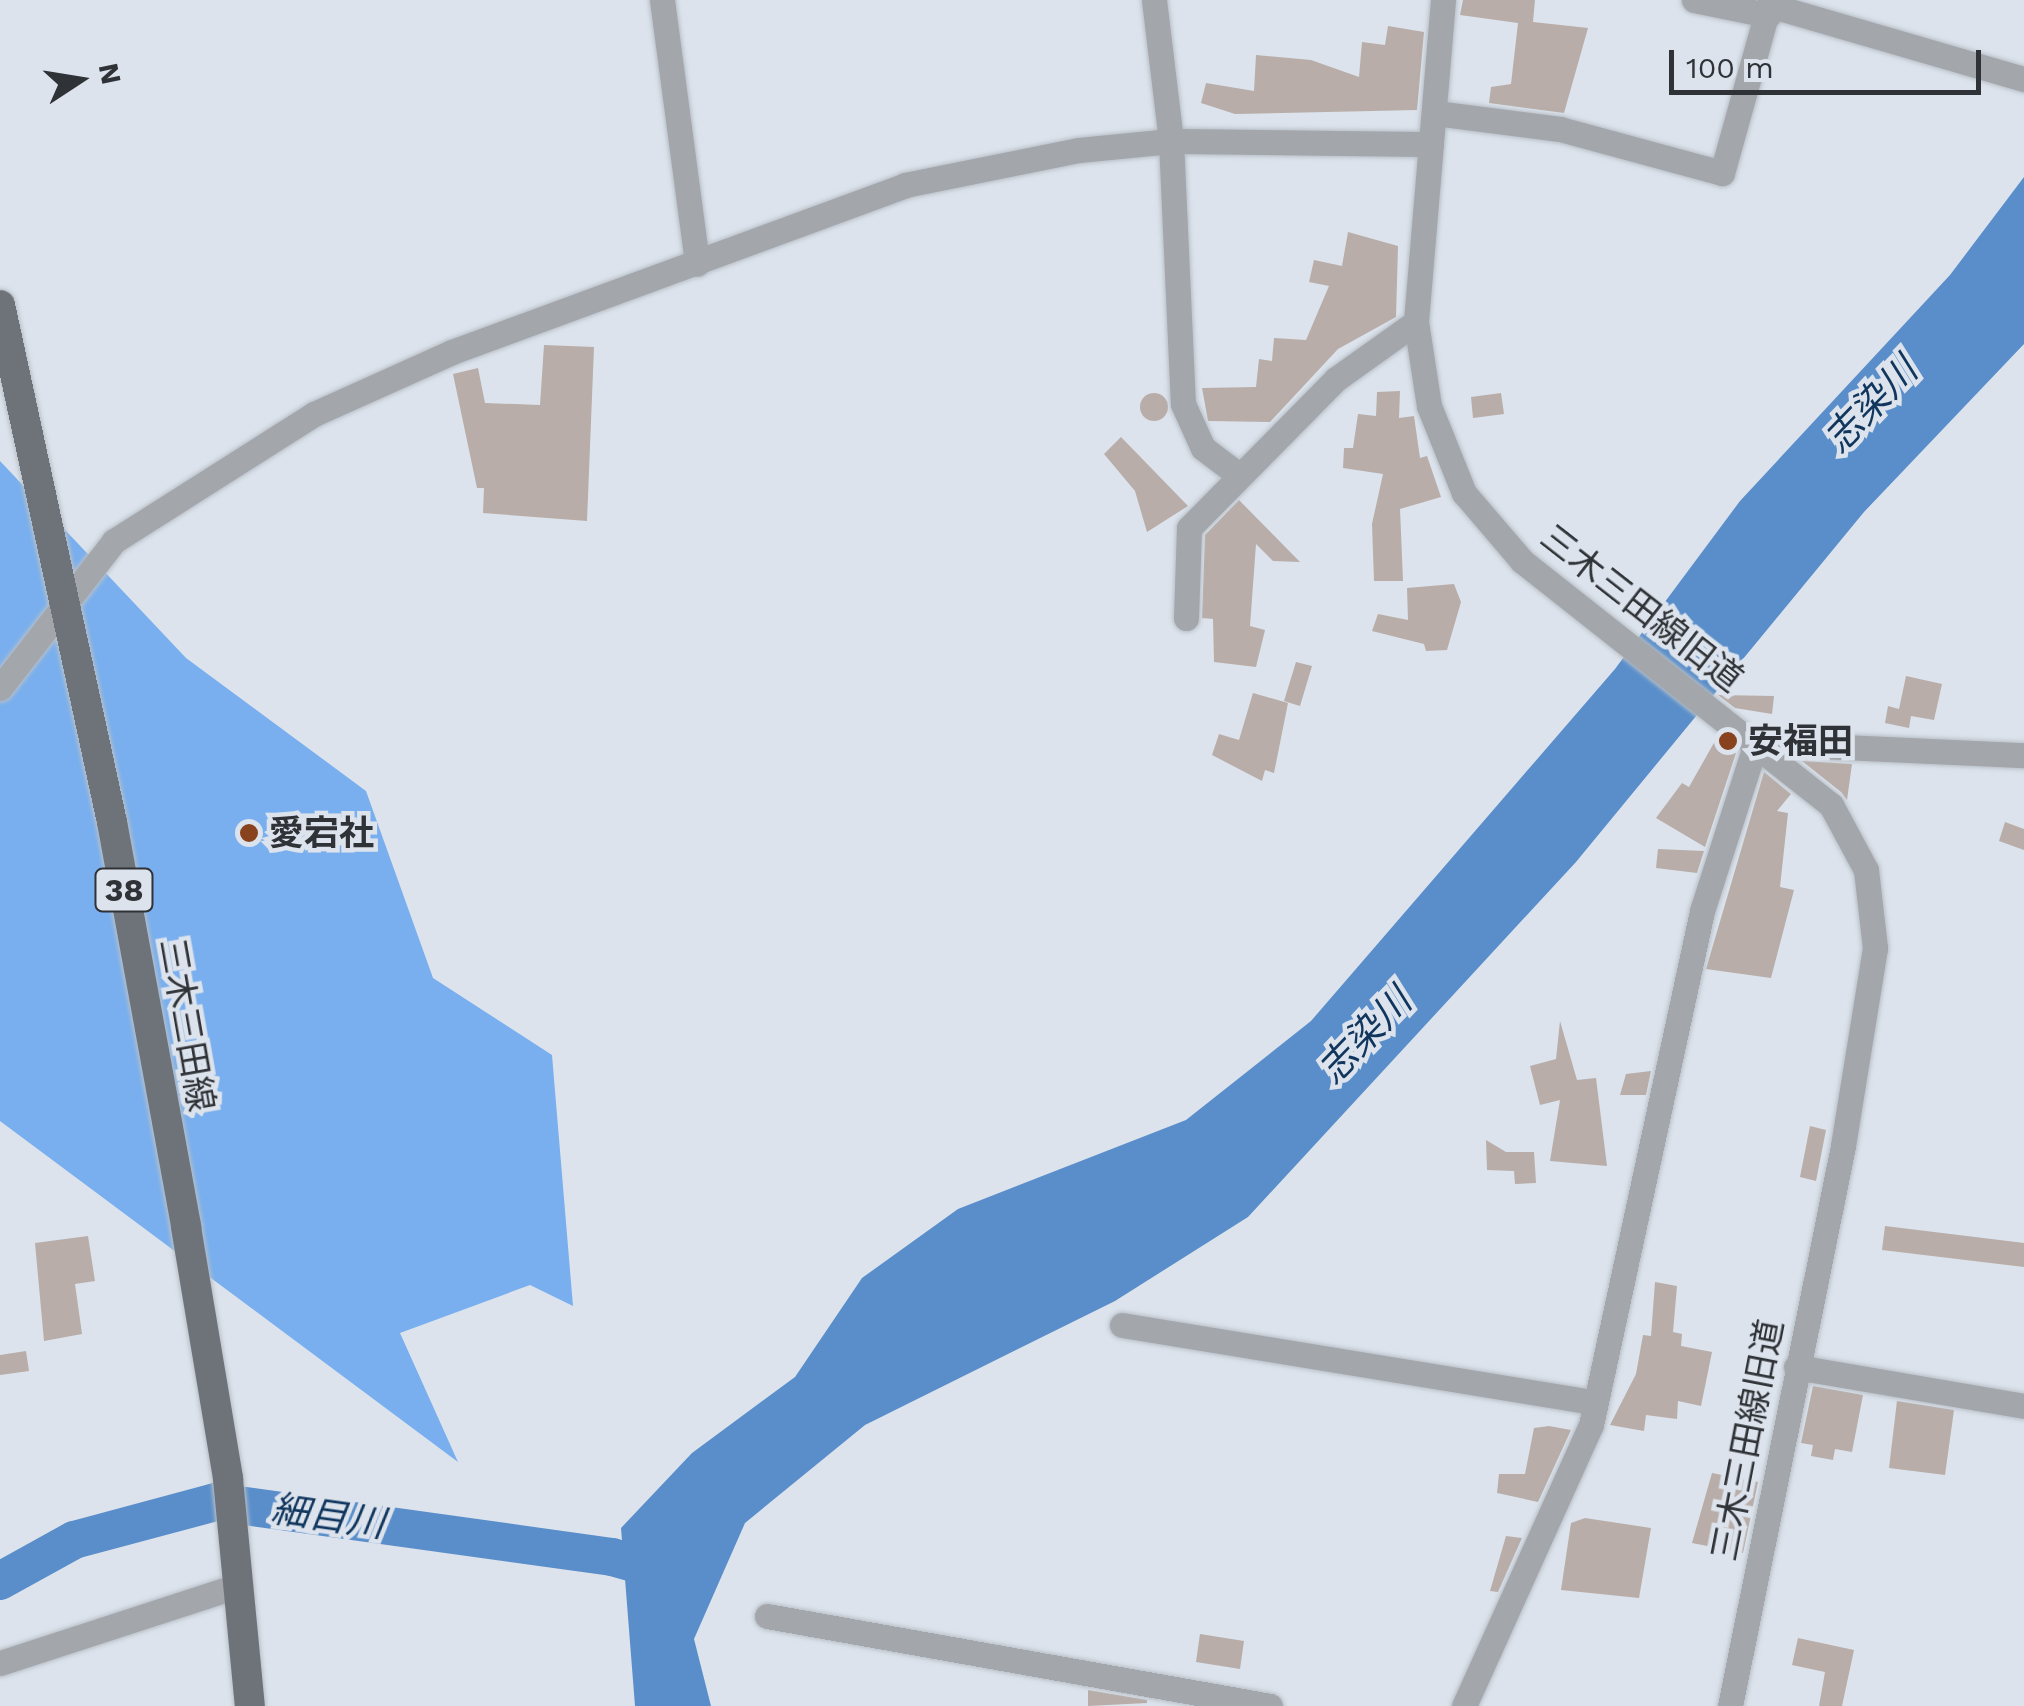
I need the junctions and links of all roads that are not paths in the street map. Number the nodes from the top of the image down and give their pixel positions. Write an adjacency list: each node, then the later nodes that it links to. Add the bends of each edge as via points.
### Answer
1 (662, 0): 10 (street)
2 (1154, 0): 8 (street)
3 (1444, 0): 7 (street, 三木三田線旧道)
4 (1694, 0): 5 (street)
5 (1768, 16): 6 (street, via 1769,5); 7 (street, via 1722,173 1560,130)
6 (2024, 79)
7 (1435, 113): 9 (street, 三木三田線旧道)
8 (1171, 142): 9 (street); 10 (street, via 1079,150 905,185); 13 (street, via 1182,404 1203,448)
9 (1431, 144): 12 (street, 三木三田線旧道)
10 (697, 264): 14 (street, via 452,352 314,414 114,541)
11 (0, 305): 14 (main road, 三木三田線 / 38)
12 (1416, 322): 13 (street, via 1336,380); 17 (street, 三木三田線旧道, via 1429,406 1464,493 1522,561)
13 (1240, 476): 15 (street, via 1189,528)
14 (65, 603): 16 (street); 23 (main road, 三木三田線 / 38, via 228,1480)
15 (1186, 618)
16 (0, 687)
17 (1756, 742): 18 (street); 20 (street, 三木三田線旧道, via 1830,804 1866,870 1874,948); 21 (street, via 1702,911)
18 (2024, 756)
19 (1122, 1325): 21 (street)
20 (1796, 1367): 22 (street); 29 (street, 三木三田線旧道)
21 (1594, 1402): 28 (street)
22 (2024, 1406)
23 (237, 1571): 25 (street); 26 (main road, 三木三田線 / 38)
24 (767, 1616): 27 (street)
25 (0, 1661)
26 (250, 1706)
27 (1270, 1706)
28 (1464, 1706)
29 (1730, 1706)

